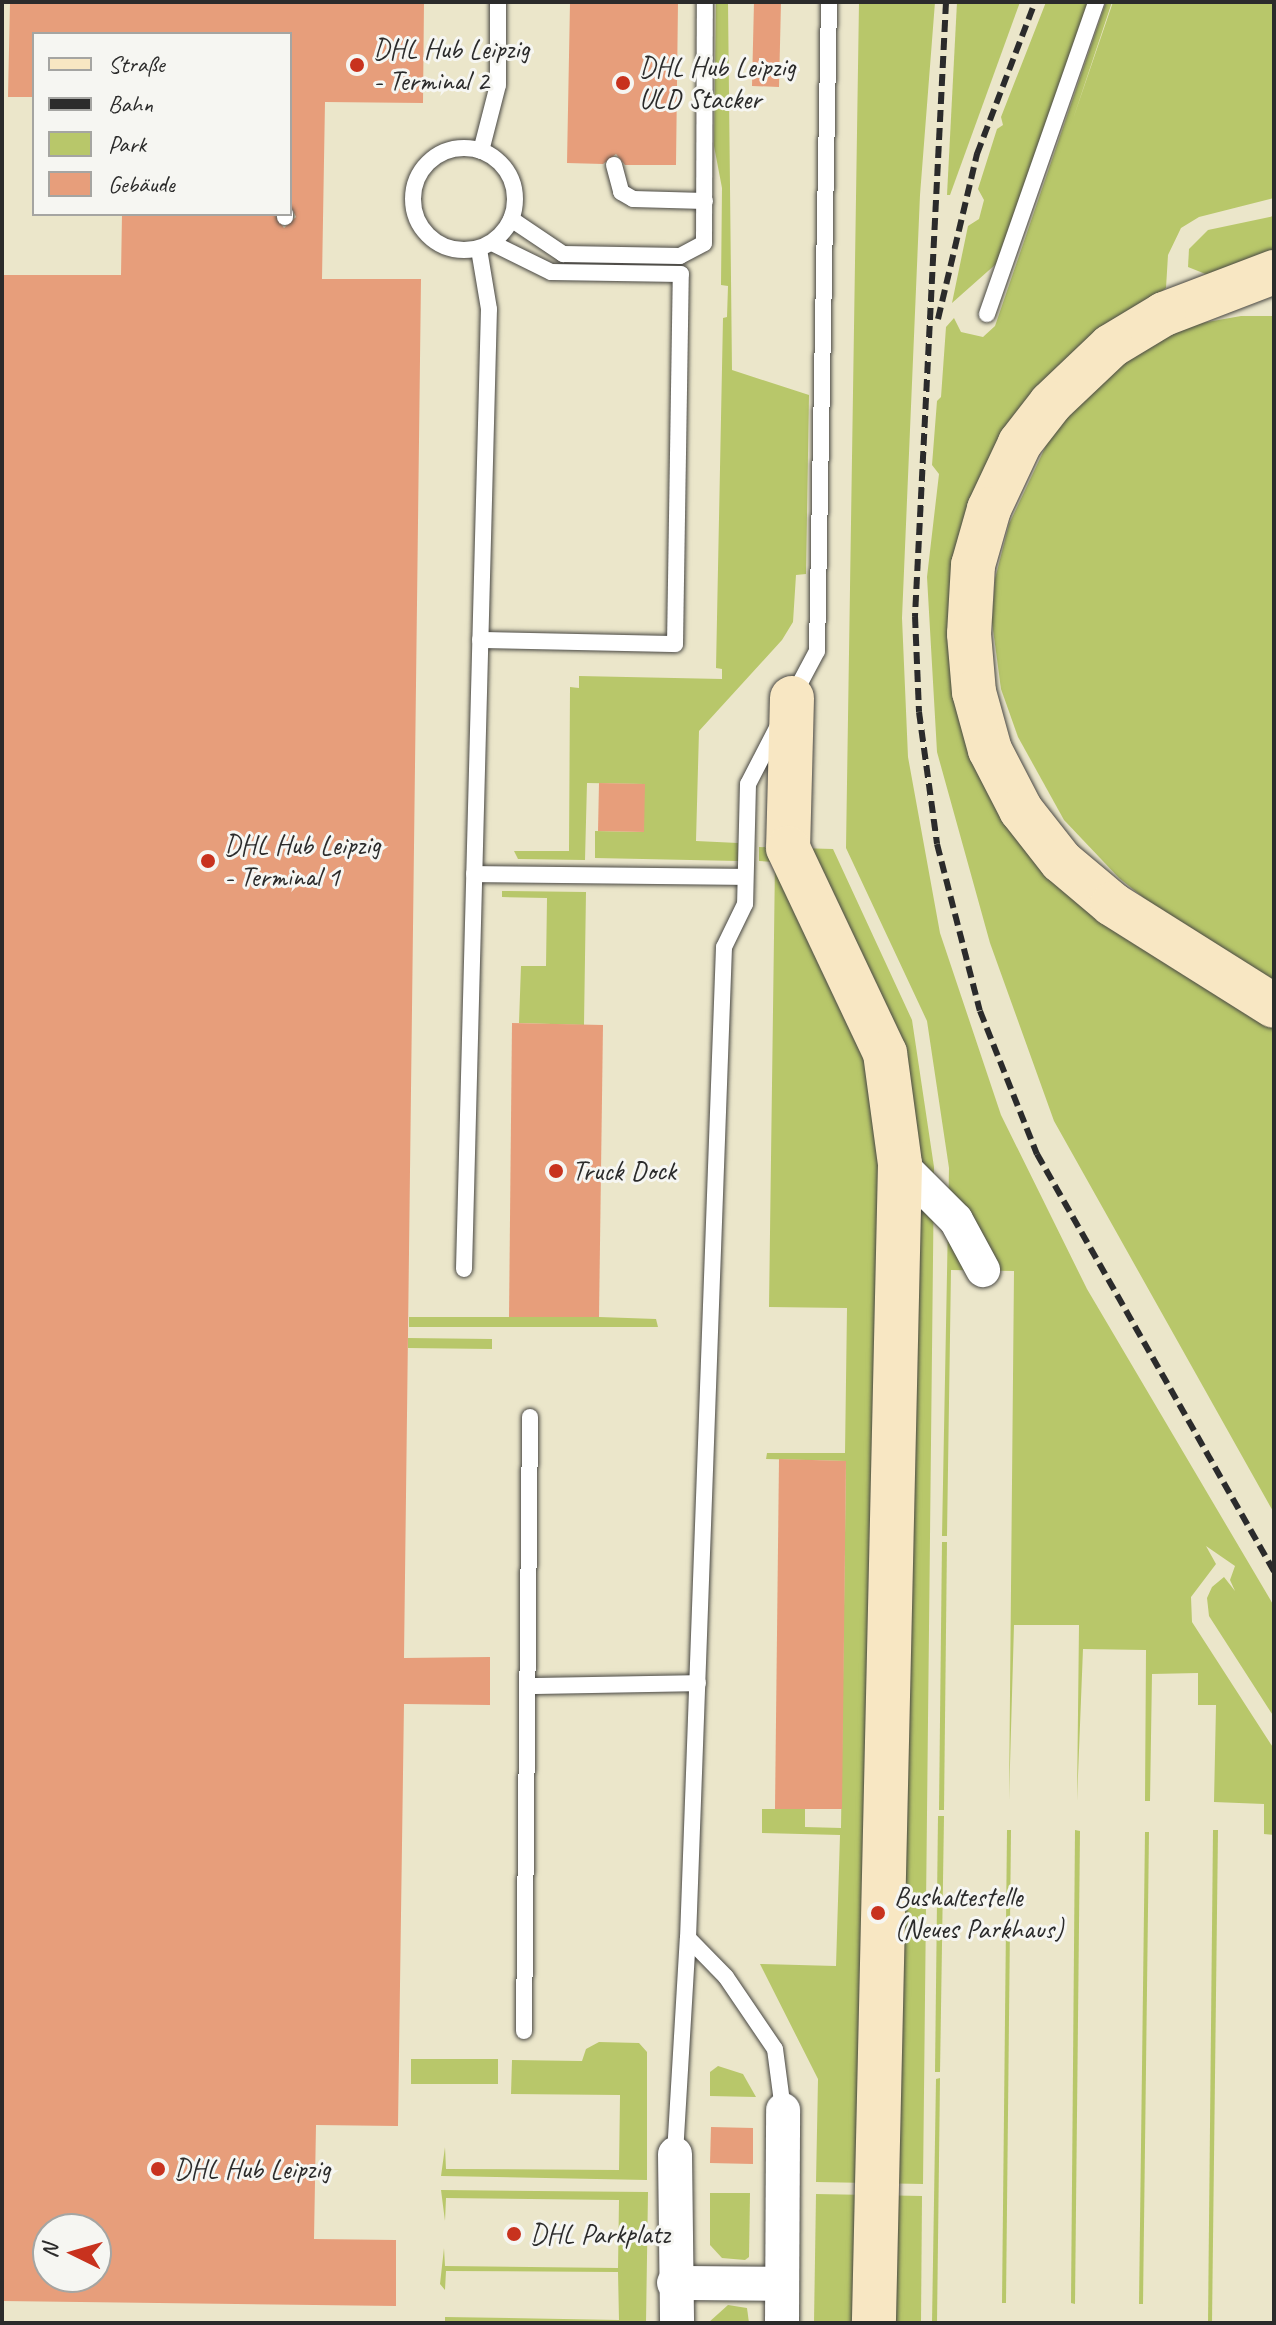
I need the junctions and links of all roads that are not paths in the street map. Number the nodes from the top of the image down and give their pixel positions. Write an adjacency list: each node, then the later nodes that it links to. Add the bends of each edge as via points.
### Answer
1 (498, 2): 5 (lane, via 498,85)
2 (705, 2): 7 (lane)
3 (829, 2): 15 (lane, via 817,651)
4 (1096, 2): 13 (lane)
5 (481, 151): 8 (lane, via 495,159 514,186); 9 (lane, via 465,148 435,157 423,167 412,200 416,217 436,243 450,249)
6 (614, 165): 7 (lane, via 621,192 633,199)
7 (705, 201): 8 (lane, via 704,243 680,256 563,254)
8 (511, 219): 9 (lane)
9 (486, 246): 14 (lane); 14 (lane, via 551,272 681,274 675,644)
10 (1274, 272): 12 (street)
11 (1274, 302): 12 (street)
12 (1186, 306): 18 (street, via 1111,346 1051,403 1020,443 989,509 973,565 969,634 974,692 990,750 1021,810 1061,861 1112,904)
13 (987, 314)
14 (480, 640): 16 (lane)
15 (792, 698): 17 (lane, via 748,784); 19 (street, via 788,848 885,1053)
16 (474, 874): 17 (lane); 20 (lane)
17 (745, 877): 23 (lane, via 745,904 724,947)
18 (1274, 1006)
19 (900, 1164): 21 (street, via 956,1220); 33 (street)
20 (464, 1269)
21 (983, 1270)
22 (530, 1417): 24 (lane)
23 (698, 1683): 24 (lane); 25 (lane)
24 (529, 1686): 26 (lane)
25 (688, 1938): 27 (lane, via 726,1977 775,2049); 28 (lane)
26 (524, 2031)
27 (783, 2110): 30 (street)
28 (675, 2154): 29 (street)
29 (674, 2283): 30 (street); 31 (street)
30 (782, 2284): 32 (street)
31 (677, 2323)
32 (782, 2323)
33 (874, 2323)

